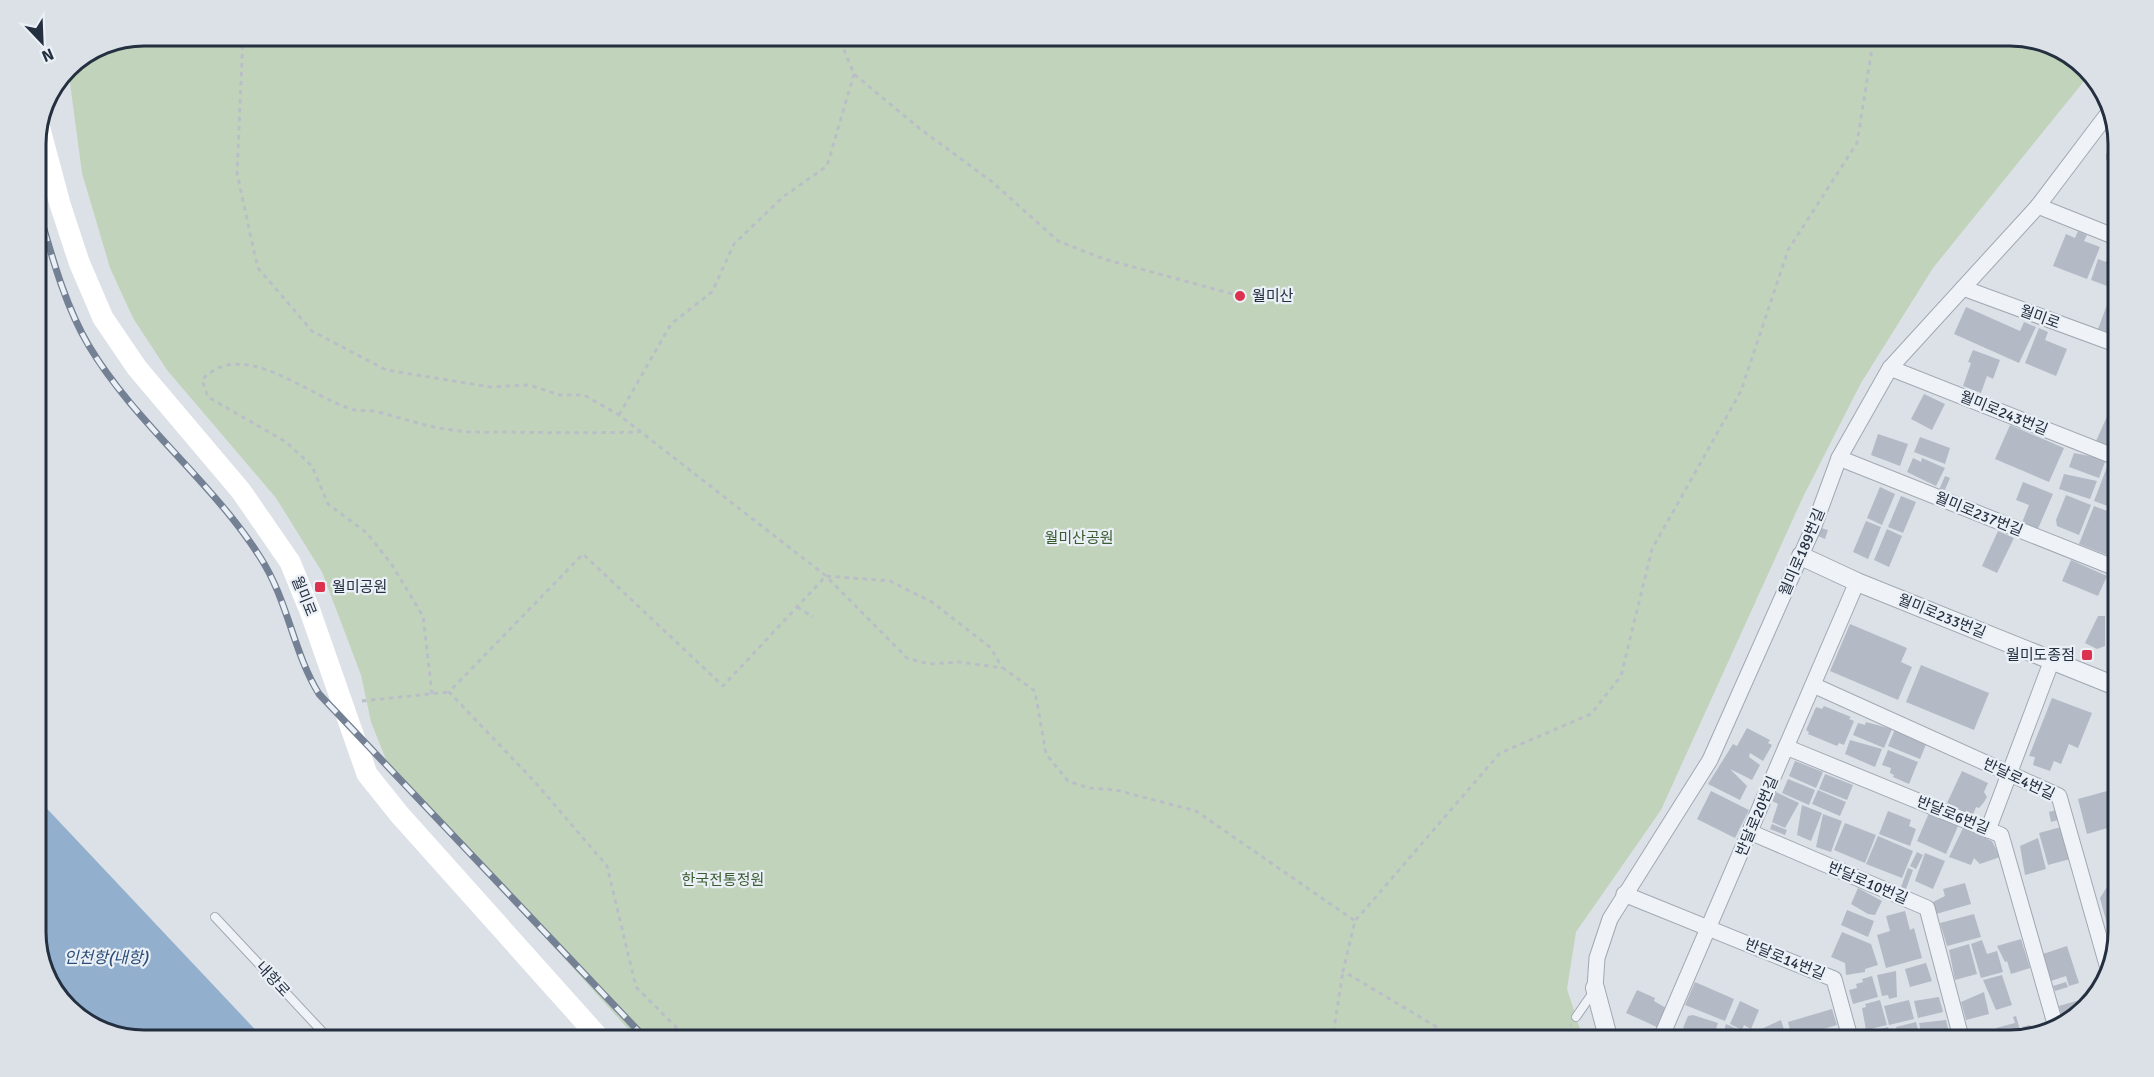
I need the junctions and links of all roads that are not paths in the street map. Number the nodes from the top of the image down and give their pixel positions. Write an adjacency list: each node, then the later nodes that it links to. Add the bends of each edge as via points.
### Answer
1 (2104, 119): 3 (street, 월미로189번길)
2 (47, 155): 28 (main road, 월미로, via 79,262 103,318 137,368 241,491 290,562 367,774)
3 (2038, 206): 4 (street); 5 (street, 월미로189번길)
4 (2107, 234)
5 (1963, 288): 6 (street, 월미로); 7 (street, 월미로189번길)
6 (2107, 341)
7 (1890, 368): 8 (street, 월미로243번길); 9 (street, 월미로189번길)
8 (2107, 454)
9 (1839, 458): 10 (street, 월미로189번길); 11 (street, 월미로237번길)
10 (1801, 556): 12 (street, 월미로233번길); 20 (street, 월미로189번길, via 1710,759)
11 (2108, 565)
12 (1857, 582): 13 (street, 월미로233번길); 15 (street, 반달로20번길)
13 (2052, 660): 14 (street, 월미로233번길); 17 (street)
14 (2108, 683)
15 (1813, 685): 16 (street, 반달로20번길); 17 (street, 반달로4번길)
16 (1786, 747): 18 (street, 반달로6번길); 19 (street, 반달로20번길)
17 (2009, 774): 18 (street); 23 (street, 반달로4번길, via 2059,796)
18 (1988, 830): 26 (street, 반달로6번길, via 2001,836)
19 (1750, 832): 22 (street, 반달로20번길); 32 (street, 반달로10번길, via 1927,908)
20 (1624, 894): 22 (street); 24 (street, 월미로189번길, via 1610,919 1597,958)
21 (215, 917): 27 (lane, 내항로)
22 (1709, 928): 30 (street, 반달로20번길); 31 (street, 반달로14번길, via 1834,979)
23 (2104, 956)
24 (1595, 988): 25 (lane); 29 (street, 월미로189번길)
25 (1576, 1017)
26 (2054, 1019)
27 (321, 1030)
28 (592, 1030)
29 (1606, 1030)
30 (1665, 1030)
31 (1848, 1030)
32 (1959, 1030)

